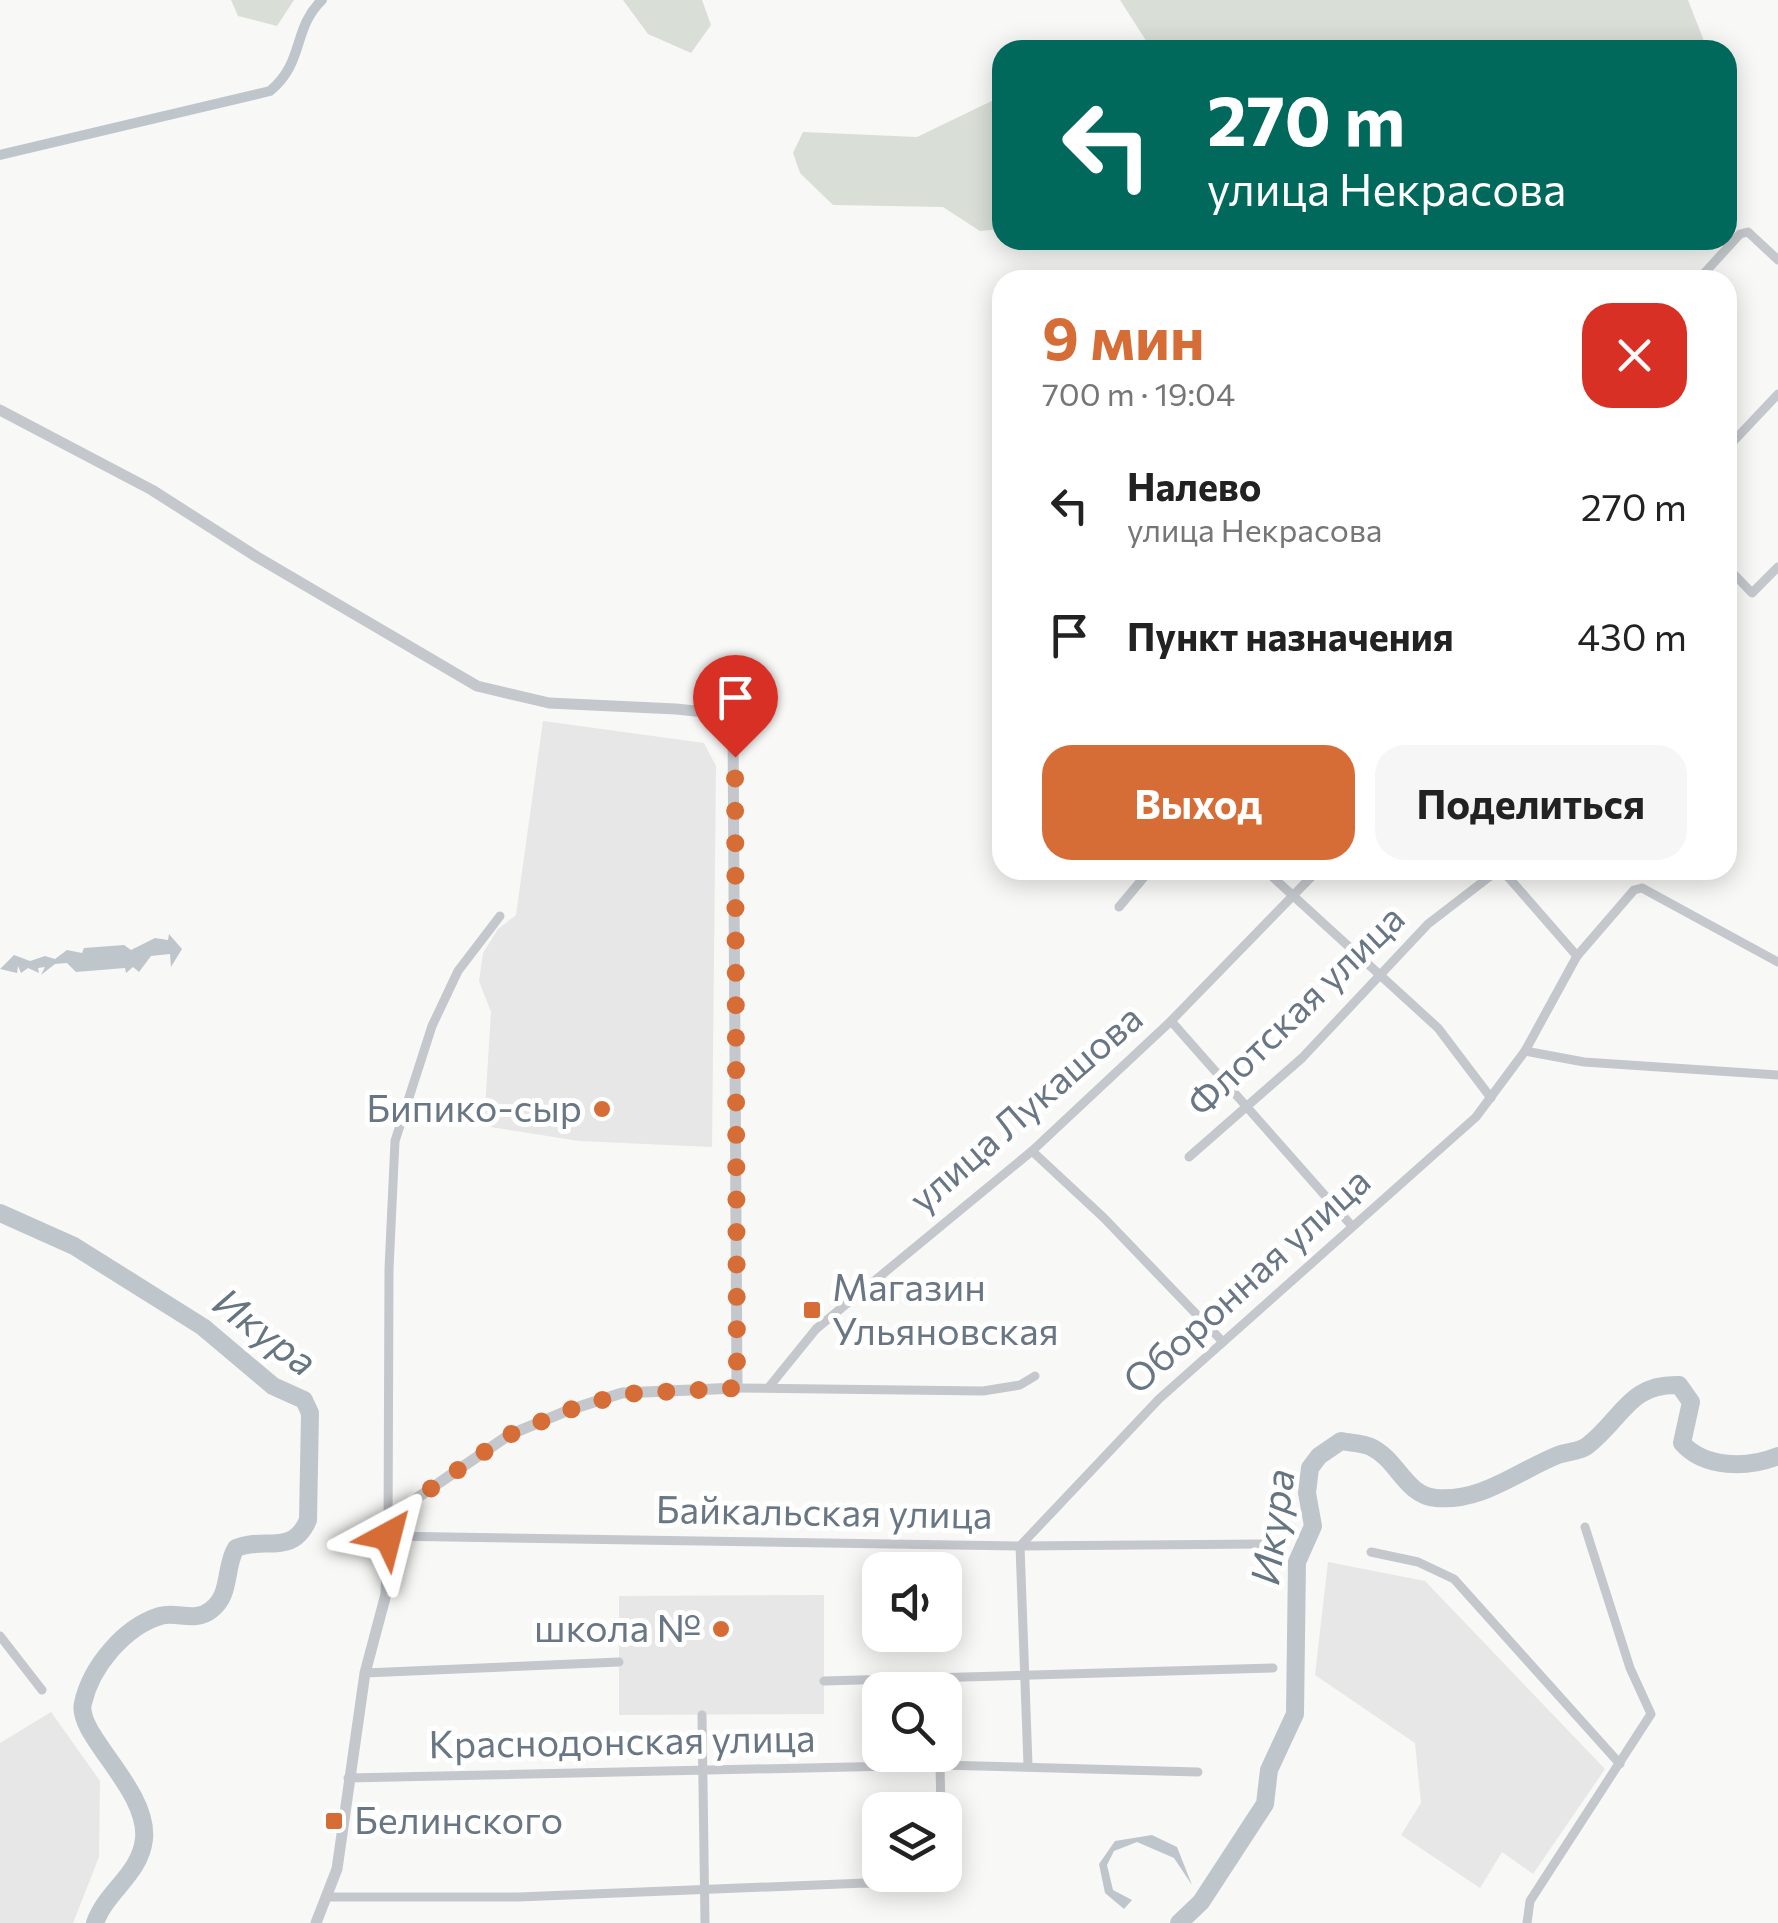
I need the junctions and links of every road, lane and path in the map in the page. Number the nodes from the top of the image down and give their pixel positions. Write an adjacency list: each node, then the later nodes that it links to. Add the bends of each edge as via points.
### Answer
1 (1737, 237): 3 (street, via 1748,232)
2 (1725, 250): 4 (street)
3 (1778, 260)
4 (1707, 270)
5 (1778, 394): 7 (street)
6 (0, 410): 32 (street, via 152,490 477,686 549,703 676,708 734,722)
7 (1737, 437)
8 (1778, 568): 9 (street, via 1752,593)
9 (1737, 577)
10 (1142, 880): 16 (street)
11 (1276, 880): 15 (street)
12 (1308, 880): 15 (street, улица Лукашова)
13 (1484, 880): 20 (street, Флотская улица, via 1428,924)
14 (1508, 880): 18 (street, Флотская улица)
15 (1293, 896): 20 (street); 21 (street, улица Лукашова)
16 (1120, 908)
17 (500, 916): 34 (street, via 458,970 432,1026 395,1141)
18 (1577, 956): 19 (street, Оборонная улица, via 1642,888); 22 (street, Оборонная улица)
19 (1778, 962)
20 (1383, 975): 24 (street, via 1438,1028); 25 (street, Флотская улица)
21 (1171, 1021): 25 (street); 26 (street, улица Лукашова)
22 (1525, 1051): 23 (street, via 1584,1062); 24 (street, Оборонная улица)
23 (1778, 1075)
24 (1491, 1098): 28 (street, Оборонная улица)
25 (1245, 1106): 27 (street, Флотская улица); 28 (street)
26 (1032, 1152): 29 (street); 31 (street, улица Лукашова, via 816,1329)
27 (1189, 1157)
28 (1352, 1225): 29 (street, Оборонная улица)
29 (1223, 1342): 36 (street, Оборонная улица, via 1159,1399)
30 (1035, 1376): 31 (street, via 983,1392)
31 (769, 1387): 32 (street)
32 (737, 1388): 34 (street, via 622,1394 509,1435 417,1498)
33 (1585, 1527): 46 (street, via 1651,1714)
34 (388, 1536): 36 (street, Байкальская улица); 41 (street, via 386,1594)
35 (1260, 1544): 36 (street, Байкальская улица)
36 (1020, 1546): 42 (street)
37 (1371, 1552): 46 (street, via 1418,1562 1454,1579)
38 (0, 1636): 44 (street)
39 (619, 1662): 41 (street)
40 (1273, 1668): 42 (street)
41 (365, 1672): 52 (street)
42 (1024, 1675): 43 (street); 47 (street)
43 (824, 1681)
44 (42, 1690)
45 (702, 1715): 50 (street)
46 (1620, 1764): 58 (street, via 1530,1901)
47 (1028, 1765): 48 (street, Краснодонская улица); 51 (street, Краснодонская улица)
48 (962, 1766)
49 (862, 1767): 50 (street, Краснодонская улица)
50 (700, 1770): 52 (street, Краснодонская улица); 54 (street)
51 (1198, 1772)
52 (348, 1778): 55 (street)
53 (862, 1884): 54 (street)
54 (706, 1891): 55 (street); 57 (street)
55 (329, 1897): 56 (street)
56 (316, 1923)
57 (705, 1923)
58 (1527, 1923)

